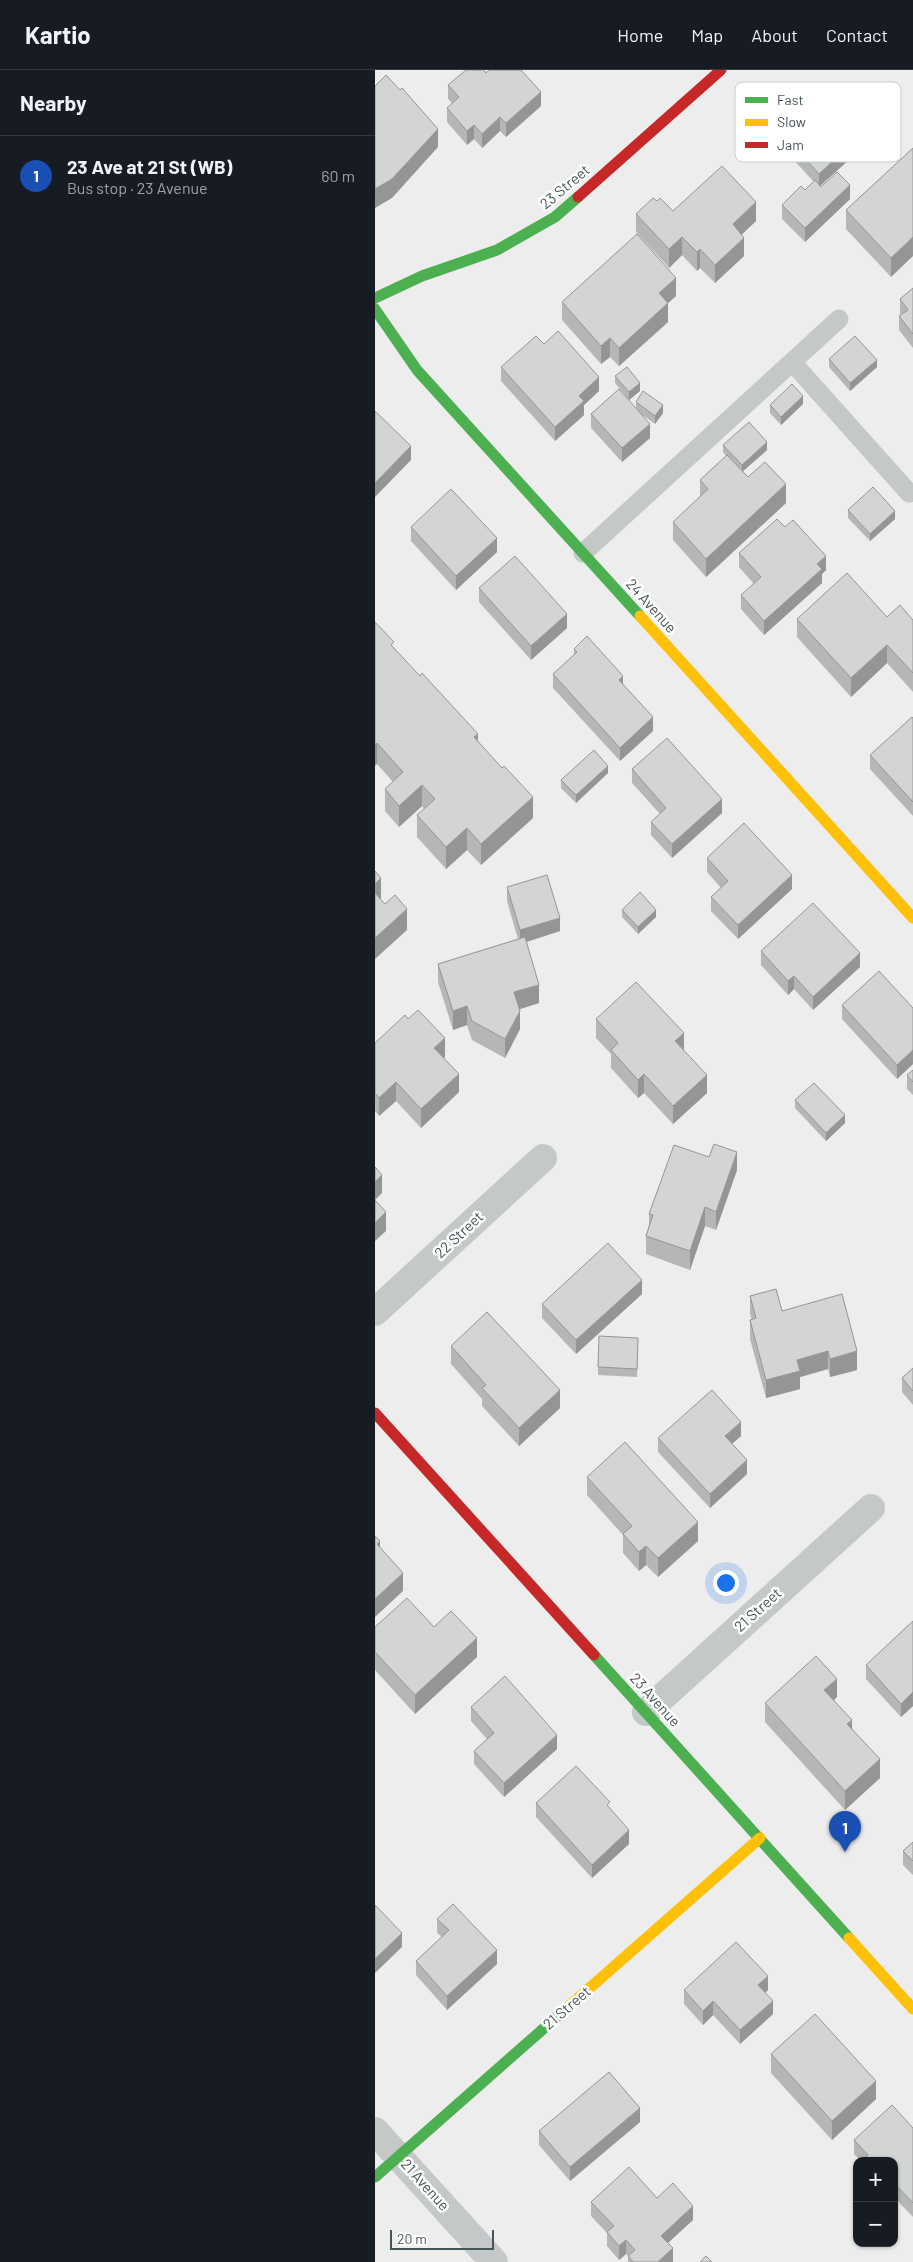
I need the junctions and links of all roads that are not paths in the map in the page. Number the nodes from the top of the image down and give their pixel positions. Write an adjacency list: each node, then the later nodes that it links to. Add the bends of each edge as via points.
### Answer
1 (721, 70): 2 (street, 23 Street, via 555,217 497,250 421,276)
2 (375, 298)
3 (375, 309): 7 (street, 24 Avenue, via 417,370)
4 (839, 319): 5 (lane)
5 (793, 362): 6 (lane); 7 (lane)
6 (909, 493)
7 (583, 554): 8 (street, 24 Avenue)
8 (913, 918)
9 (543, 1158): 10 (street, 22 Street)
10 (375, 1312)
11 (375, 1413): 13 (street, 23 Avenue)
12 (871, 1508): 13 (street, 21 Street)
13 (646, 1712): 14 (street, 23 Avenue)
14 (760, 1838): 15 (street, 23 Avenue); 17 (street, 21 Street)
15 (913, 2009)
16 (375, 2131): 17 (street, 21 Avenue)
17 (398, 2157): 18 (street, 21 Street); 19 (street, 21 Avenue)
18 (375, 2178)
19 (494, 2262)

